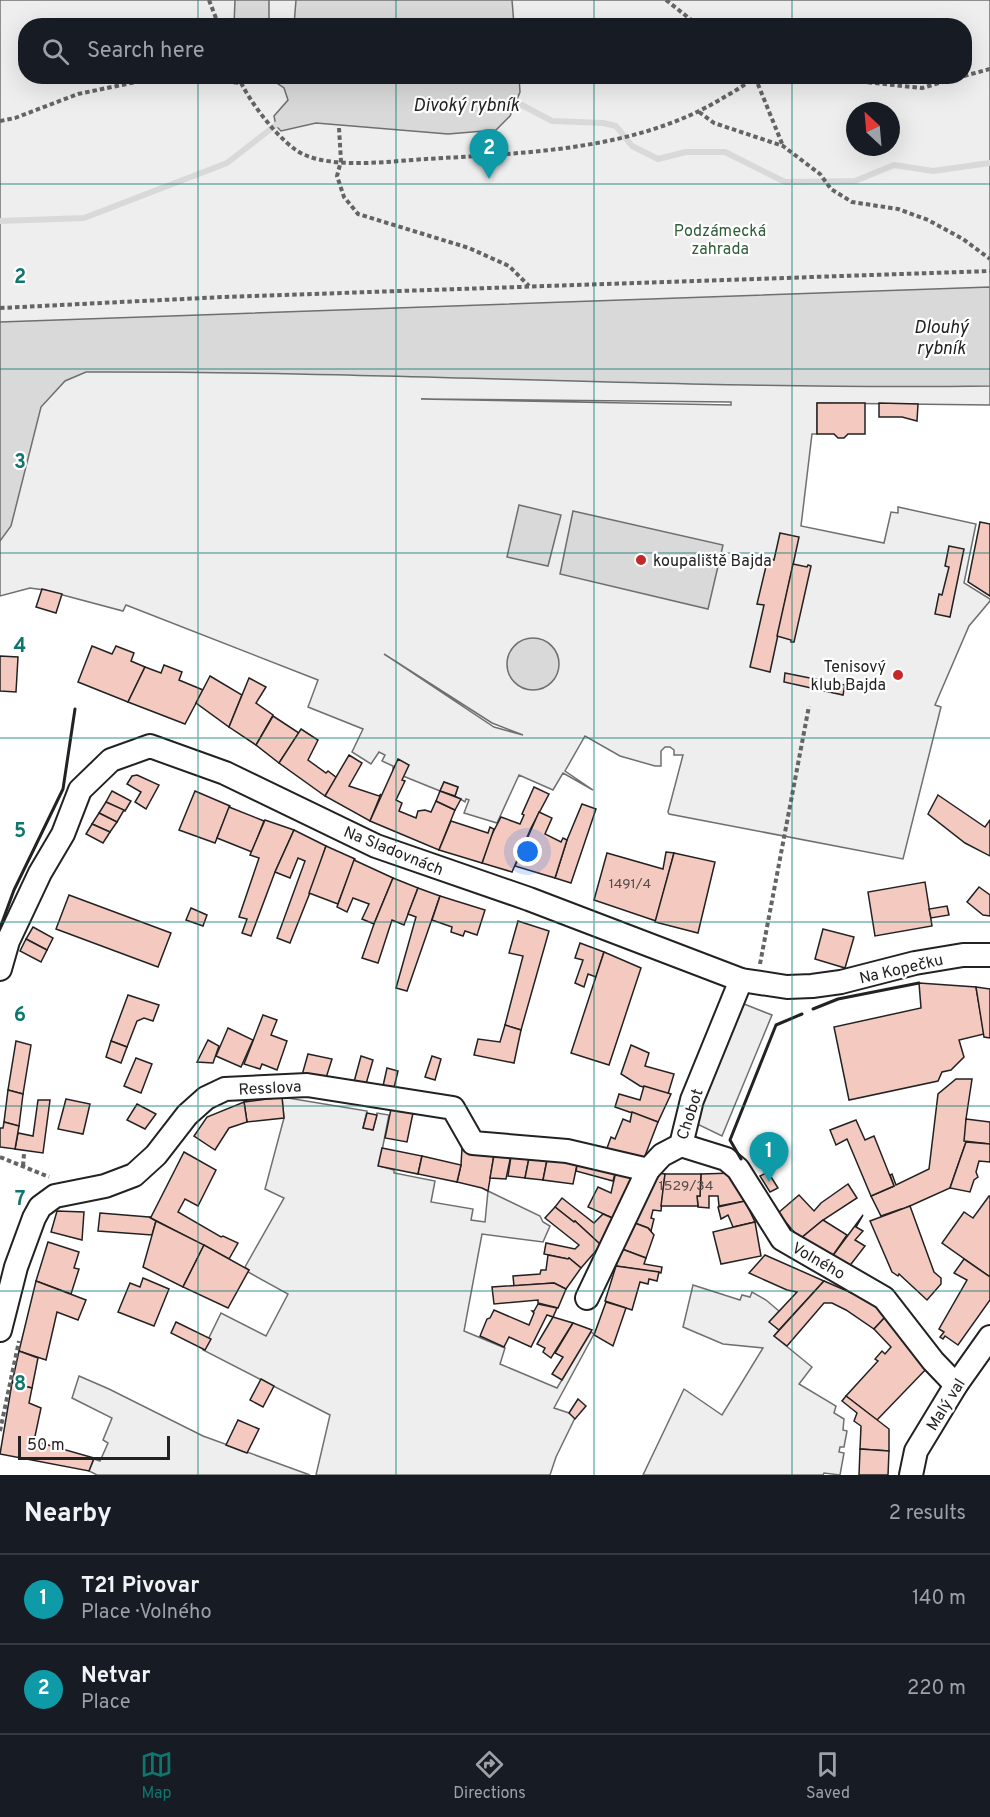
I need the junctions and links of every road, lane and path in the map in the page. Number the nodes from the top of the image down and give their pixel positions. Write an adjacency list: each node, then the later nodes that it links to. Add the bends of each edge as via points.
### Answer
1 (209, 0): 3 (path)
2 (666, 0): 4 (path)
3 (216, 18)
4 (689, 18)
5 (990, 69): 6 (path)
6 (972, 74)
7 (126, 84): 14 (path, via 78,94)
8 (242, 84): 17 (path, via 276,134 303,154)
9 (744, 84): 13 (path)
10 (758, 84): 16 (path)
11 (884, 84): 12 (path, via 922,88)
12 (936, 84)
13 (699, 112): 16 (path, via 714,123); 17 (path, via 630,135 528,153)
14 (0, 121)
15 (339, 128): 17 (path)
16 (783, 146): 18 (path, via 820,174 831,189 852,201 898,209 928,220)
17 (340, 161): 20 (path, via 337,176 344,197 358,214 469,248 508,266)
18 (990, 259)
19 (990, 271): 20 (path)
20 (530, 287): 21 (path)
21 (0, 308)
22 (808, 706): 25 (path)
23 (990, 955): 26 (street, Na Kopečku, via 944,958)
24 (0, 969): 25 (street, Na Sladovnách, via 8,941 63,834 80,790 111,760 150,746 225,773 376,846)
25 (749, 982): 26 (street, Na Sladovnách); 27 (street, Chobot, via 692,1100)
26 (812, 986)
27 (681, 1145): 31 (street, Chobot, via 662,1155); 36 (street, Volného, via 726,1159 738,1169 782,1239 884,1298)
28 (24, 1154): 30 (path)
29 (0, 1157): 30 (path)
30 (23, 1166): 32 (path)
31 (648, 1170): 33 (street, Chobot); 34 (street, Resslova, via 567,1151 472,1143 453,1108 307,1085 225,1089 206,1098 187,1115 156,1155 134,1175 105,1186 55,1196 40,1207 16,1267)
32 (57, 1180)
33 (587, 1298)
34 (10, 1332): 37 (path)
35 (990, 1337): 36 (street, Malý val)
36 (956, 1385): 38 (street, Malý val, via 916,1451)
37 (0, 1431)
38 (911, 1475)

